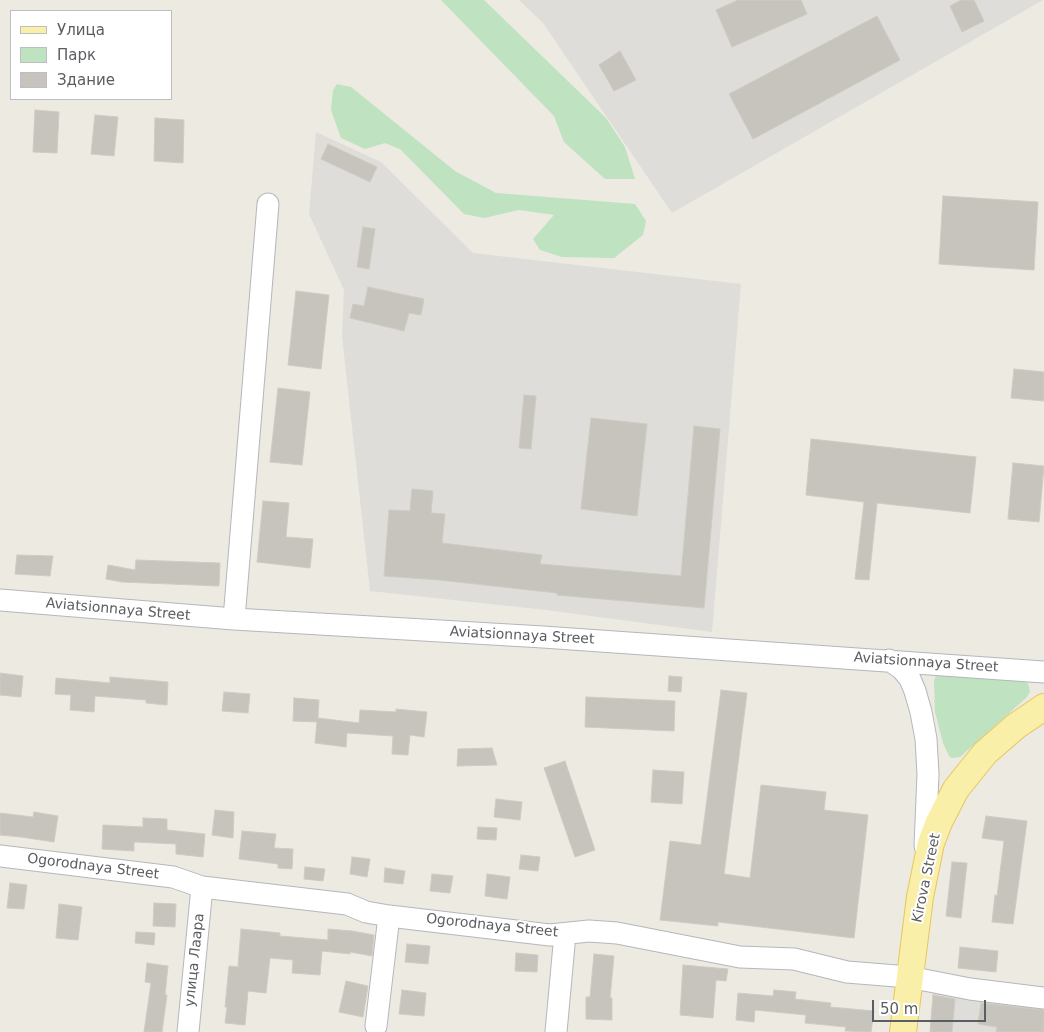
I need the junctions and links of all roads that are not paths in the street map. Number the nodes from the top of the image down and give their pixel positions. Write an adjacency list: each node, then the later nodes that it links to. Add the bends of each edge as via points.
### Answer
1 (268, 204): 3 (street)
2 (0, 600): 3 (street, Aviatsionnaya Street)
3 (234, 619): 4 (street, Aviatsionnaya Street)
4 (889, 660): 5 (street, Aviatsionnaya Street); 9 (street, via 910,679 926,739 928,805)
5 (1044, 672)
6 (1044, 707): 9 (main road, Kirova Street, via 985,753 956,789 931,843)
7 (0, 856): 8 (street, Ogorodnaya Street, via 173,876)
8 (202, 888): 10 (street, Ogorodnaya Street, via 348,904 366,912); 15 (street, улица Лаара)
9 (920, 897): 12 (main road, Kirova Street)
10 (389, 916): 11 (street, Ogorodnaya Street, via 550,935); 14 (street)
11 (565, 934): 12 (street, Ogorodnaya Street, via 590,931 617,934 732,955 794,959 847,972); 16 (street)
12 (909, 978): 13 (street, Ogorodnaya Street); 17 (main road, Kirova Street)
13 (1044, 998)
14 (376, 1026)
15 (188, 1032)
16 (556, 1032)
17 (903, 1032)

